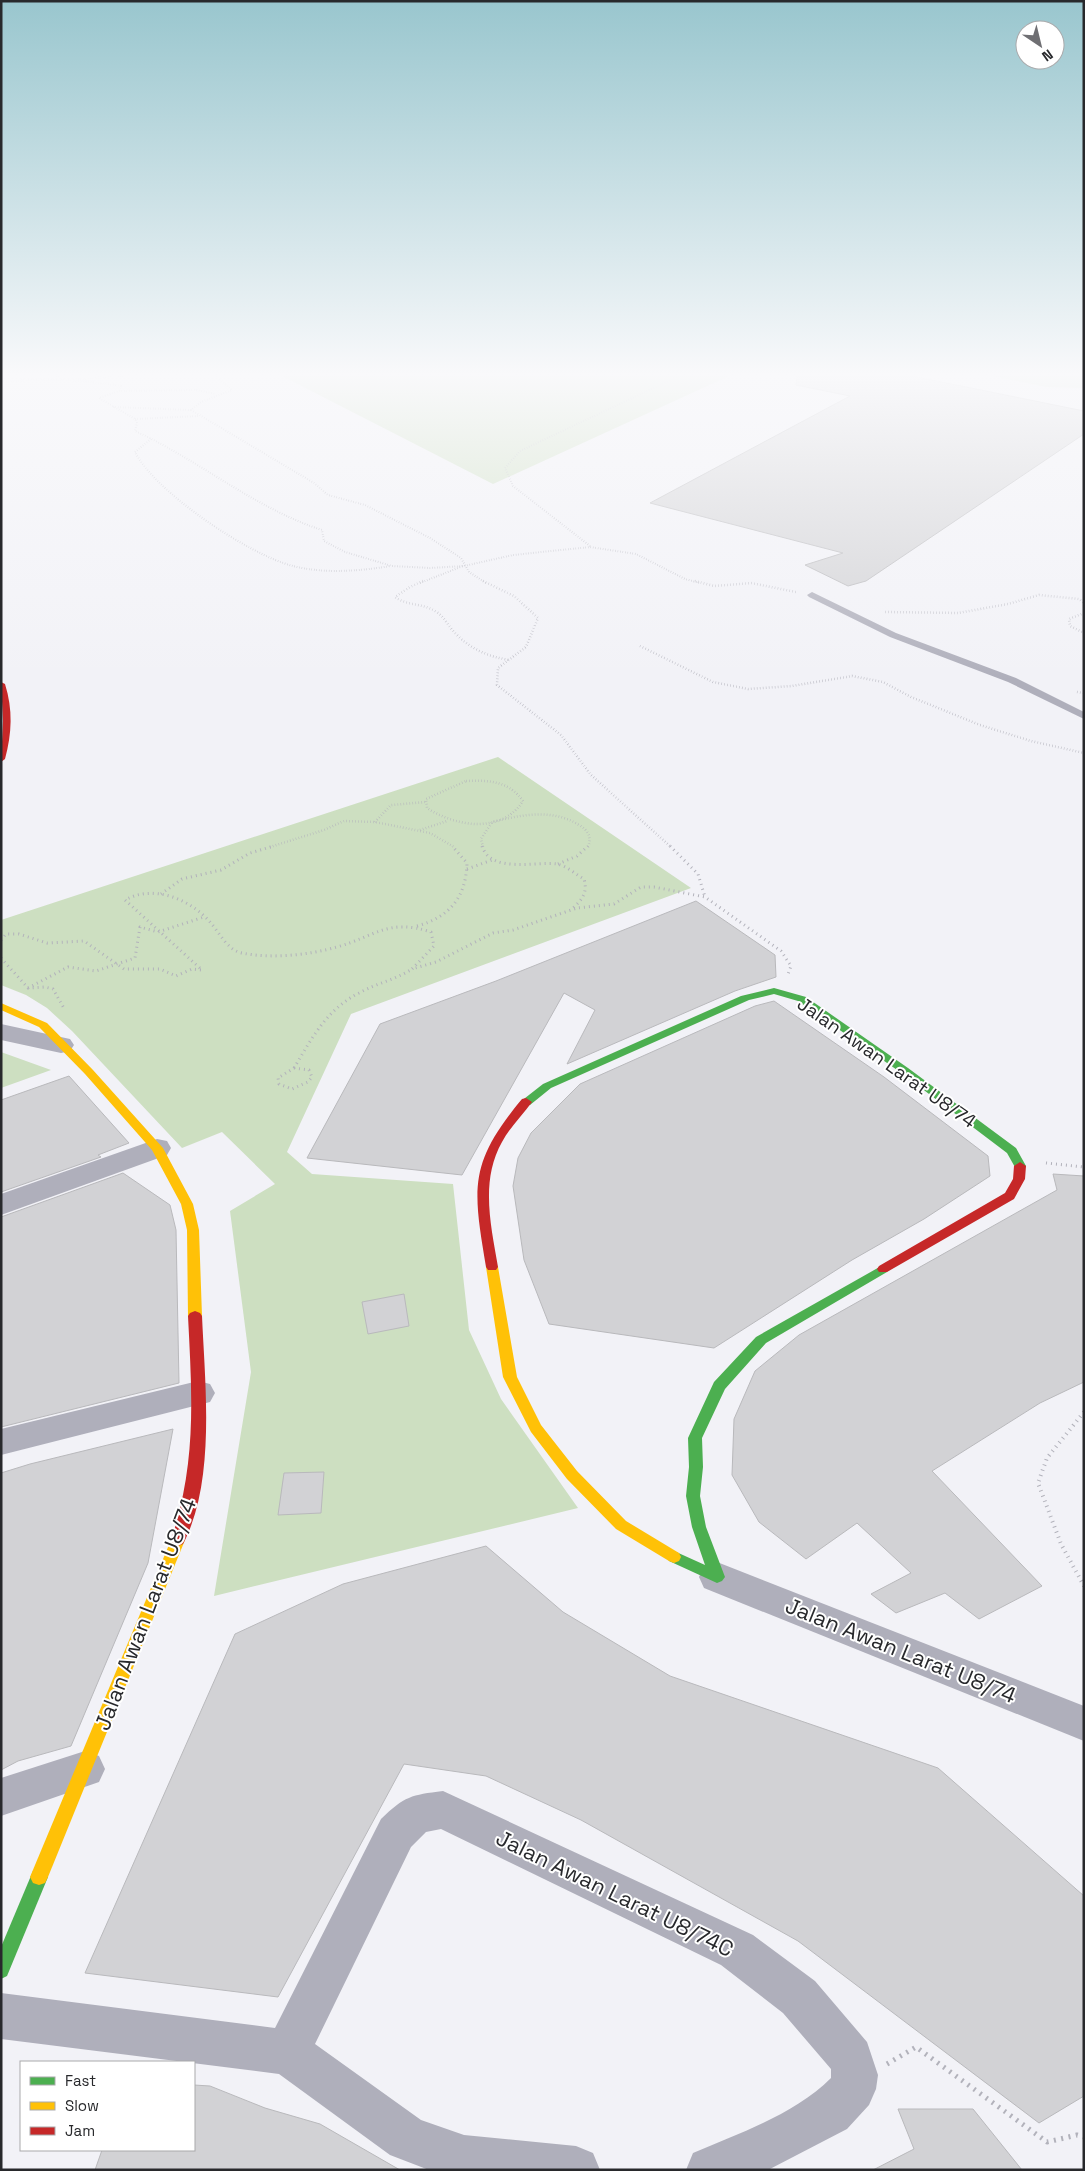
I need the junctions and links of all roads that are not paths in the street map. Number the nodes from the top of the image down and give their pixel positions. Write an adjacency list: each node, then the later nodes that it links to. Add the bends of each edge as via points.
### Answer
1 (812, 595): 3 (lane, via 893,635 1012,680)
2 (1, 684): 4 (street, via 8,702 9,724)
3 (1084, 716)
4 (1, 759)
5 (1, 1006): 7 (street, Jalan Awan Larat U8/74, via 43,1025)
6 (1, 1032): 7 (street)
7 (61, 1045): 8 (street, Jalan Awan Larat U8/74, via 90,1072)
8 (157, 1148): 9 (street); 10 (street, Jalan Awan Larat U8/74, via 191,1215)
9 (1, 1205)
10 (198, 1393): 11 (street); 14 (street, Jalan Awan Larat U8/74, via 197,1467 182,1530)
11 (1, 1442)
12 (717, 1577): 12 (street, Jalan Awan Larat U8/74, via 675,1558 621,1525 572,1475 536,1428 510,1377 480,1200 486,1164 506,1124 527,1101 547,1086 745,998 774,991 802,999 904,1070 1012,1151 1020,1160 1021,1169 1010,1196 761,1340 719,1386 695,1438 693,1496 699,1527); 13 (street, Jalan Awan Larat U8/74)
13 (1084, 1724)
14 (85, 1769): 15 (street); 16 (street, Jalan Awan Larat U8/74)
15 (1, 1797)
16 (1, 1970)
17 (1, 2016): 18 (street)
18 (287, 2052): 19 (street, via 408,2138 464,2159); 20 (street, Jalan Awan Larat U8/74C, via 396,1833 415,1814 443,1810 737,1950 799,1998 851,2058 856,2075 853,2089 830,2112 726,2166)
19 (576, 2170)
20 (710, 2170)

